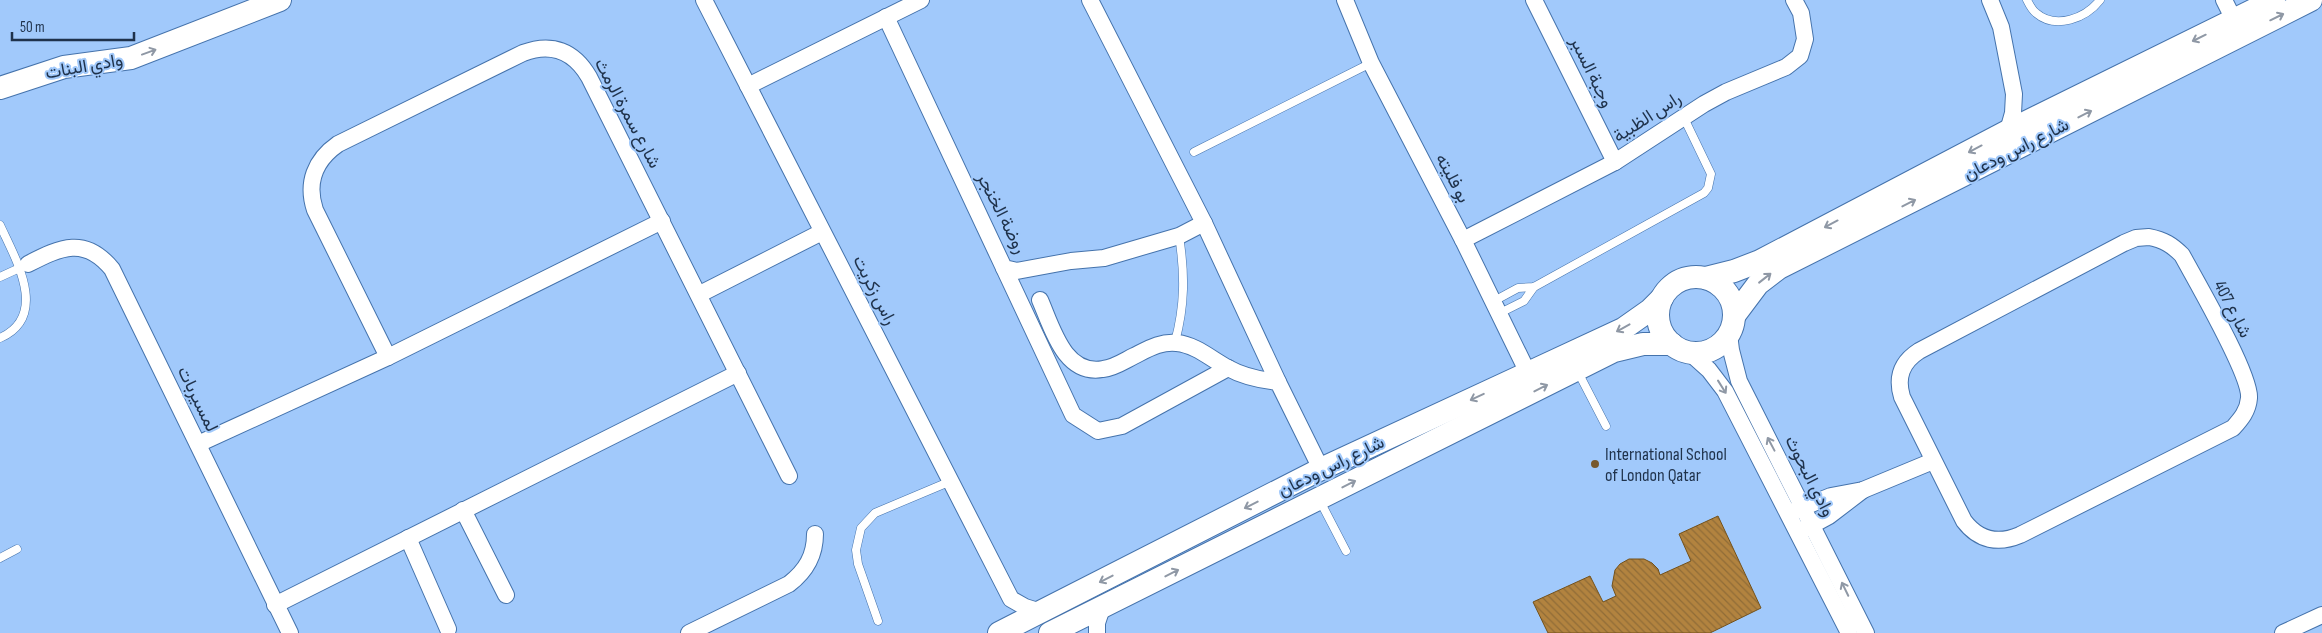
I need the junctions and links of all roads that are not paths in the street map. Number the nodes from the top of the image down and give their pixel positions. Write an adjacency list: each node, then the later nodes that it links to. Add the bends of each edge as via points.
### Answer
1 (280, 0): 18 (street, وادي البنات, one-way to 1, via 64,67 132,58)
2 (704, 0): 17 (street, راس زكريت)
3 (921, 0): 14 (street)
4 (1090, 0): 26 (street)
5 (1344, 0): 16 (street, بو فليته)
6 (1534, 0): 24 (street, وجبة السبر)
7 (1794, 0): 21 (street, راس الظبية, via 1804,26 1805,39 1800,56 1786,67 1726,92)
8 (1990, 0): 19 (street, شارع راس ودعان, via 2001,27)
9 (2026, 0): 10 (lane, via 2036,14 2055,21 2075,19 2092,10)
10 (2100, 0)
11 (2224, 0): 15 (street)
12 (2274, 0): 15 (street, شارع راس ودعان)
13 (2312, 0): 15 (street, شارع راس ودعان, one-way to 13)
14 (886, 17): 17 (street); 32 (street, روضة الخنجر)
15 (2238, 27): 20 (street, شارع راس ودعان, one-way to 20); 40 (street, شارع راس ودعان, one-way to 15, via 1758,284 1779,268)
16 (1371, 63): 23 (lane); 30 (street, بو فليته)
17 (748, 86): 28 (street, راس زكريت)
18 (0, 88)
19 (2014, 94): 20 (street, شارع راس ودعان, via 2029,107); 22 (street, شارع راس ودعان)
20 (2048, 113): 22 (street, شارع راس ودعان)
21 (1684, 118): 24 (street, راس الظبية); 35 (lane, via 1710,174 1704,193)
22 (2008, 131): 34 (street, شارع راس ودعان, one-way to 34, via 1760,261 1734,272)
23 (1194, 152)
24 (1615, 162): 30 (street, راس الظبية)
25 (662, 221): 36 (street, شارع سمرة الرمث); 44 (street); 44 (street, شارع سمرة الرمث, via 583,65 562,50 536,48 523,53 338,144 317,165 311,183 312,201)
26 (1204, 223): 29 (street, روضة الخنجر); 49 (street)
27 (0, 225): 31 (lane)
28 (822, 232): 36 (street); 55 (street, راس زكريت)
29 (1179, 236): 32 (street, روضة الخنجر, via 1104,258 1017,271); 42 (lane, via 1184,304)
30 (1463, 240): 39 (street, بو فليته)
31 (23, 266): 33 (lane); 41 (lane, via 24,312 13,329); 51 (street, لمسيربات, via 66,247 86,249 104,259 112,269)
32 (1004, 268): 45 (street, via 1073,415 1098,431 1122,426)
33 (0, 277)
34 (1706, 278): 37 (street, via 1686,278 1676,283); 40 (street, via 1727,292 1734,307)
35 (1534, 287): 39 (lane, via 1518,288); 39 (lane, via 1524,301)
36 (700, 294): 47 (street, شارع سمرة الرمث)
37 (1662, 298): 43 (street, via 1659,323 1666,338); 48 (street, شارع راس ودعان, one-way to 48, via 1623,329)
38 (1040, 300): 42 (street, via 1066,354 1083,368 1104,369 1151,347)
39 (1497, 307): 48 (street, بو فليته)
40 (1732, 325): 43 (street, via 1716,347 1698,353); 58 (street, وادي البحوث, one-way to 40, via 1739,381 1730,350)
41 (0, 338)
42 (1175, 342): 45 (street, via 1188,344)
43 (1680, 348): 46 (street, شارع راس ودعان, via 1657,343 1628,347); 58 (street, وادي البحوث, one-way to 58, via 1709,370 1725,391)
44 (388, 357): 51 (street)
45 (1228, 368): 49 (street, via 1253,379)
46 (1577, 370): 50 (lane); 57 (street, شارع راس ودعان, one-way to 46)
47 (738, 373): 54 (street, شارع سمرة الرمث); 59 (street)
48 (1528, 374): 53 (street, شارع راس ودعان, one-way to 53)
49 (1278, 382): 53 (street)
50 (1606, 426)
51 (198, 444): 68 (street, لمسيربات)
52 (1933, 461): 52 (street, شارع 407, via 1968,527 1984,538 2009,540 2233,428 2247,409 2248,386 2182,255 2162,240 2136,238 1919,351 1907,361 1901,370 1900,389); 56 (street)
53 (1321, 469): 70 (street, شارع راس ودعان, one-way to 70)
54 (789, 476)
55 (951, 482): 67 (street, راس زكريت); 72 (lane, via 875,513 861,528 856,550 858,564)
56 (1863, 490): 58 (street, via 1831,496); 60 (street, via 1829,516)
57 (1319, 499): 64 (lane); 69 (street, شارع راس ودعان, one-way to 57)
58 (1796, 509): 60 (street, وادي البحوث)
59 (463, 510): 62 (street); 66 (street)
60 (1806, 528): 80 (street, وادي البحوث); 81 (street, وادي البحوث, one-way to 60)
61 (815, 534): 77 (street, via 812,556 799,577)
62 (408, 538): 68 (street); 73 (street)
63 (17, 549): 65 (lane)
64 (1346, 551)
65 (0, 558)
66 (506, 595)
67 (1011, 599): 70 (street); 75 (street)
68 (275, 605): 76 (street, لمسيربات)
69 (1102, 608): 74 (street, شارع راس ودعان); 79 (street)
70 (1041, 612): 75 (street, شارع راس ودعان)
71 (2322, 616): 82 (street)
72 (878, 621)
73 (448, 629)
74 (1059, 629): 78 (street, via 1077,626)
75 (1002, 631)
76 (290, 633)
77 (689, 633)
78 (1089, 633)
79 (1096, 633)
80 (1850, 633)
81 (1866, 633)
82 (2283, 633)

